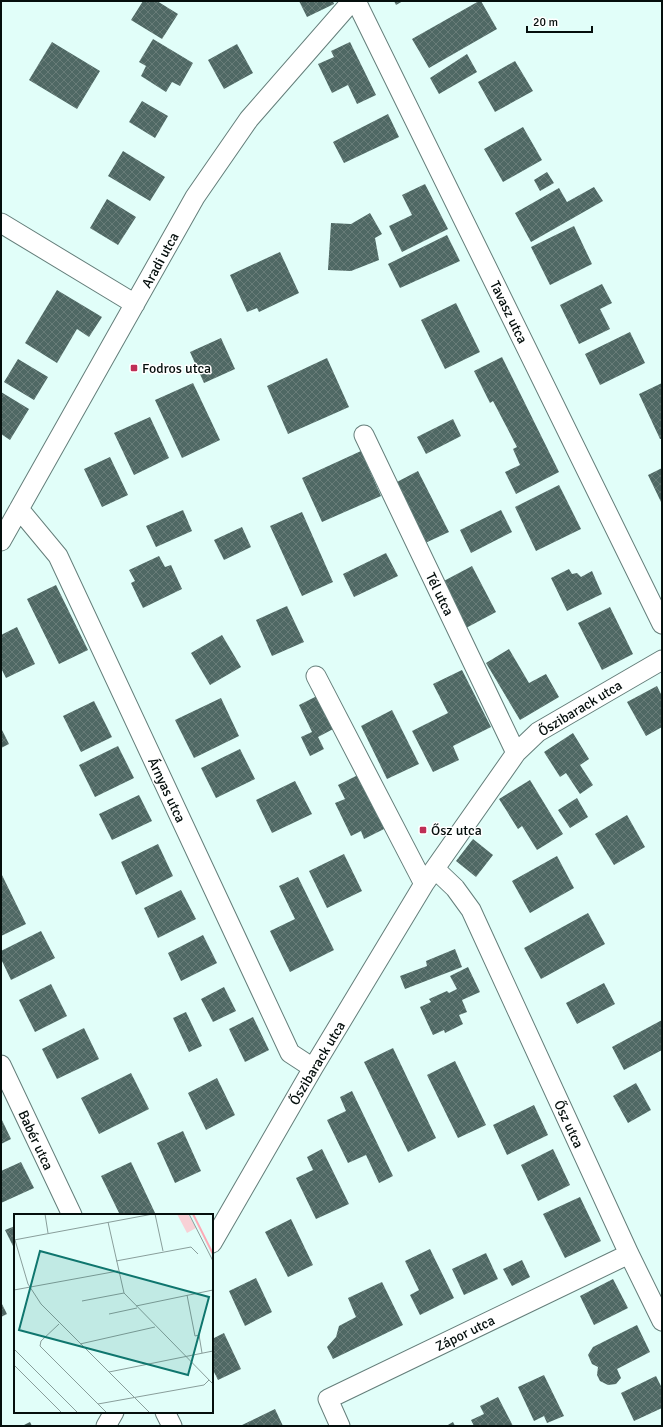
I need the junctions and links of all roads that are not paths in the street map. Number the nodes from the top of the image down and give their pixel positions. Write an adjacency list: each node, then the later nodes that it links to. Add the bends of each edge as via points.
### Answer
1 (352, 1): 4 (street, Aradi utca, via 249,119 195,197)
2 (356, 1): 8 (street, Tavasz utca)
3 (1, 222): 4 (street)
4 (135, 304): 6 (street, Aradi utca)
5 (364, 435): 11 (street, Tél utca)
6 (19, 509): 7 (street, Aradi utca); 14 (street, Árnyas utca, via 58,556 290,1053)
7 (1, 541)
8 (662, 624)
9 (662, 660): 11 (street, Őszibarack utca, via 538,732)
10 (316, 676): 12 (street)
11 (516, 753): 12 (street, Őszibarack utca)
12 (430, 877): 14 (street, Őszibarack utca); 17 (street, Ősz utca, via 455,888 470,910)
13 (1, 1065): 15 (street, Babér utca)
14 (313, 1068): 16 (street, Őszibarack utca)
15 (72, 1214)
16 (213, 1241)
17 (629, 1254): 18 (street, Ősz utca); 23 (street, Zápor utca, via 328,1399)
18 (662, 1321)
19 (113, 1413): 21 (street)
20 (166, 1413): 22 (street)
21 (106, 1426)
22 (172, 1426)
23 (340, 1426)

